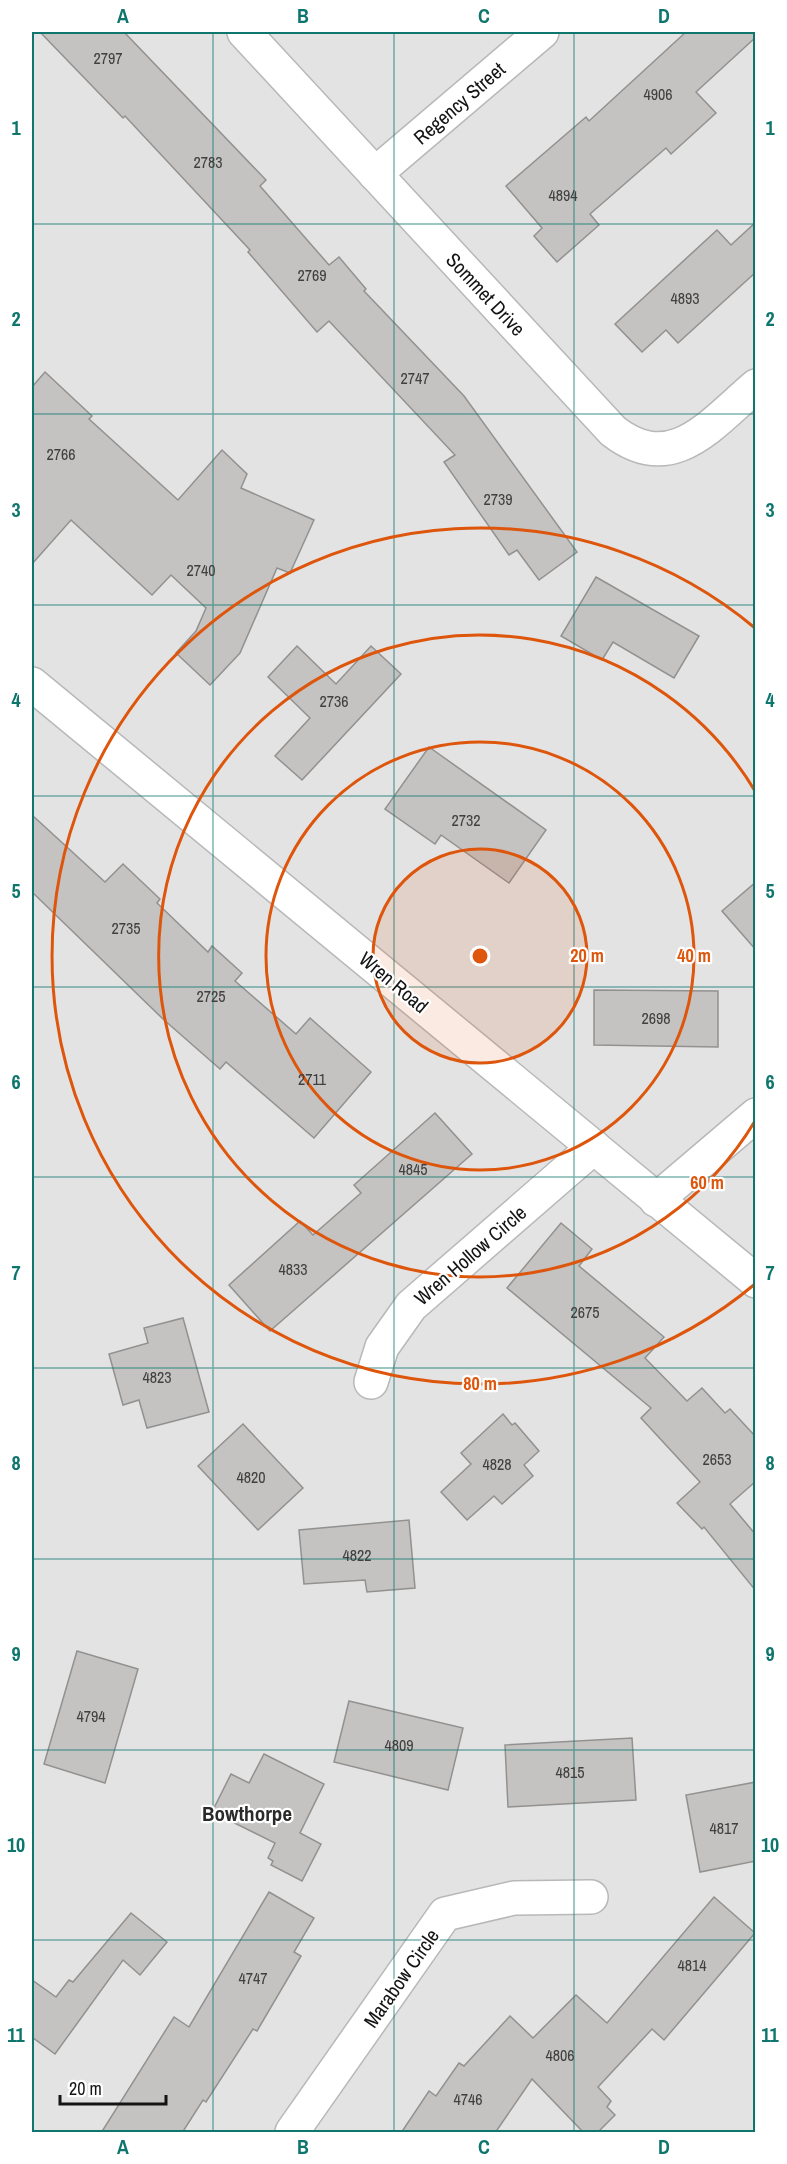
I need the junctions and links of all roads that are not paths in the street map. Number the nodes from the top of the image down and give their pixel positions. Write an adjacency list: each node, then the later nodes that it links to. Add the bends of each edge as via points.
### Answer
1 (244, 32): 3 (street, Sommet Drive)
2 (542, 32): 3 (street, Regency Street)
3 (375, 174): 4 (street, Sommet Drive, via 626,441 655,450 671,449 685,443)
4 (756, 386)
5 (32, 684): 7 (street, Wren Road)
6 (756, 1115): 8 (street)
7 (594, 1147): 8 (street, Wren Road); 10 (street, Wren Hollow Circle, via 411,1306 382,1347)
8 (656, 1200): 9 (street, Wren Road)
9 (756, 1281)
10 (371, 1382)
11 (591, 1898): 12 (street, Marabow Circle, via 514,1898 445,1914)
12 (292, 2133)

